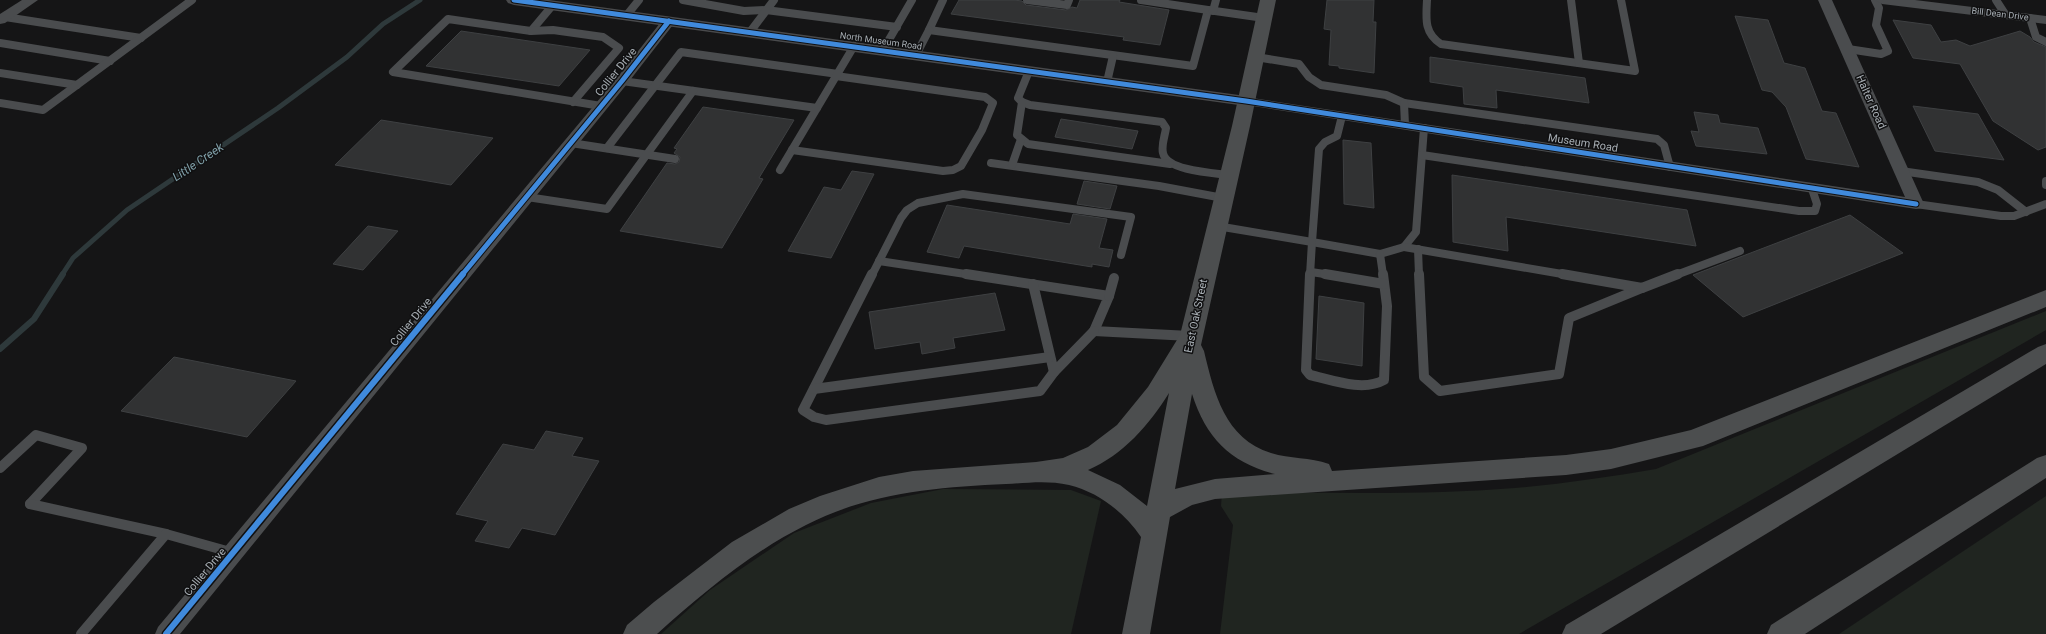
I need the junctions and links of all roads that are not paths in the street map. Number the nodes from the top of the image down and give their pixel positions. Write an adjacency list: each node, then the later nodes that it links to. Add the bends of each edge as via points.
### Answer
1 (30, 0): 28 (street)
2 (192, 0): 36 (lane)
3 (514, 0): 20 (street, North Museum Road)
4 (639, 0): 27 (lane)
5 (683, 0): 21 (lane)
6 (774, 0): 24 (lane)
7 (912, 0): 32 (lane)
8 (943, 0): 33 (lane)
9 (1027, 0): 10 (lane, via 1067,5)
10 (1069, 0)
11 (1141, 0): 22 (lane)
12 (1216, 0): 25 (lane)
13 (1427, 0): 46 (lane, via 1427,34 1441,44)
14 (1571, 0): 46 (lane)
15 (1621, 0): 46 (lane, via 1635,71)
16 (1825, 0): 40 (street, Halter Road)
17 (1875, 0): 40 (lane, via 1879,8 1876,25 1888,51 1881,54)
18 (1882, 0): 26 (street, Bill Dean Drive)
19 (1996, 0): 26 (lane)
20 (543, 3): 27 (street, North Museum Road); 34 (lane)
21 (717, 3): 24 (lane, via 744,11)
22 (1180, 3): 25 (lane)
23 (1266, 9): 25 (lane); 44 (highway, East Oak Street)
24 (766, 10): 32 (lane); 35 (lane)
25 (1211, 11): 43 (lane, via 1193,66)
26 (2006, 14): 29 (street, Bill Dean Drive)
27 (626, 16): 31 (street, North Museum Road)
28 (2, 18): 36 (lane)
29 (2030, 18): 30 (street, Bill Dean Drive); 37 (lane, via 2036,37)
30 (2046, 20)
31 (669, 22): 35 (street, North Museum Road); 50 (street, Collier Drive)
32 (897, 27): 41 (lane)
33 (929, 30): 42 (lane); 43 (lane)
34 (531, 31): 56 (lane, via 553,30 603,37 619,48); 56 (lane, via 448,19 393,72)
35 (750, 32): 39 (street, North Museum Road)
36 (141, 38): 45 (lane)
37 (2046, 42)
38 (0, 43): 45 (lane)
39 (854, 46): 41 (street, North Museum Road); 49 (lane)
40 (1848, 49): 77 (street, Halter Road)
41 (883, 50): 42 (street, North Museum Road)
42 (916, 55): 47 (street, North Museum Road)
43 (1113, 56): 51 (lane)
44 (1256, 57): 55 (highway, East Oak Street); 59 (lane, via 1300,64 1309,77 1321,85 1386,95)
45 (110, 61): 52 (lane)
46 (1579, 63)
47 (1028, 71): 51 (street, North Museum Road); 57 (lane, via 1018,98)
48 (0, 73): 52 (lane)
49 (837, 75): 53 (lane, via 681,52); 61 (lane); 68 (lane, via 985,97 993,103 982,130 961,166 953,170 943,171)
50 (622, 81): 53 (lane); 60 (street, Collier Drive)
51 (1107, 82): 55 (street, North Museum Road)
52 (77, 85): 58 (lane, via 43,110)
53 (656, 85): 54 (lane); 67 (lane)
54 (693, 91): 61 (lane); 69 (lane)
55 (1246, 101): 62 (street, Museum Road); 78 (highway, East Oak Street)
56 (573, 102): 60 (lane)
57 (1022, 102): 65 (lane, via 1017,135); 73 (lane, via 1162,122 1166,128 1163,156)
58 (0, 103)
59 (1404, 103): 63 (lane); 75 (lane, via 1646,136 1657,139 1664,145)
60 (601, 106): 66 (street, Collier Drive)
61 (817, 108): 68 (lane)
62 (1342, 116): 63 (street, Museum Road); 88 (lane, via 1337,136 1325,142 1319,149)
63 (1405, 125): 64 (street, Museum Road)
64 (1424, 128): 70 (lane); 75 (street, Museum Road)
65 (1022, 139): 73 (lane, via 1028,144); 74 (lane)
66 (571, 143): 67 (lane); 82 (street, Collier Drive)
67 (607, 148): 69 (lane)
68 (792, 150): 76 (lane)
69 (647, 154): 71 (lane); 82 (lane, via 607,209)
70 (1422, 155): 81 (lane, via 1799,211 1815,210 1817,204); 89 (lane, via 1416,232)
71 (675, 159)
72 (991, 162): 74 (lane)
73 (1170, 164): 78 (lane)
74 (1012, 165): 83 (lane)
75 (1670, 167): 81 (street, Museum Road)
76 (780, 170)
77 (1901, 171): 84 (street, Halter Road); 86 (lane, via 1978,182 1998,190)
78 (1229, 175): 83 (highway, East Oak Street)
79 (2046, 181): 80 (lane)
80 (2046, 185)
81 (1812, 189): 84 (street, Museum Road)
82 (527, 197): 115 (street, Collier Drive)
83 (1223, 198): 87 (highway, East Oak Street)
84 (1916, 204): 86 (lane, via 2001,216 2014,216)
85 (2046, 204): 86 (lane)
86 (2026, 212)
87 (1217, 226): 88 (lane); 103 (highway, East Oak Street)
88 (1312, 242): 92 (lane); 95 (lane)
89 (1404, 247): 90 (lane); 92 (lane)
90 (1418, 249): 99 (lane); 99 (lane, via 1424,378 1440,391 1559,374 1569,318)
91 (1740, 251): 99 (lane)
92 (1380, 254): 98 (lane)
93 (1121, 255): 94 (lane, via 1131,217 964,194 918,203 907,210)
94 (879, 261): 97 (lane); 107 (lane)
95 (1310, 272): 98 (lane); 98 (lane, via 1306,370 1310,375 1370,386 1384,380 1387,306)
96 (1114, 278): 100 (lane)
97 (1033, 284): 100 (lane); 105 (lane)
98 (1384, 284)
99 (1642, 288)
100 (1109, 296): 102 (lane)
101 (2046, 298): 111 (highway, via 1694,439 1610,459 1526,469)
102 (1094, 331): 103 (lane); 106 (lane)
103 (1190, 336): 110 (highway, via 1151,400 1133,424 1084,461); 111 (highway, via 1198,378 1206,402 1223,432 1243,451 1266,462 1298,470); 112 (highway, East Oak Street)
104 (2046, 353): 120 (highway)
105 (1050, 357): 106 (lane); 107 (lane)
106 (1054, 372): 107 (lane, via 1040,391 826,420 814,417 803,410)
107 (814, 389)
108 (2046, 465): 121 (highway)
109 (0, 468): 113 (lane, via 36,435 82,448 30,504)
110 (1047, 472): 114 (highway, via 1084,480 1107,489 1140,514); 118 (highway, via 903,482 862,492 809,511 770,530 729,556)
111 (1423, 474): 112 (highway, via 1215,489 1188,494)
112 (1160, 510): 114 (highway, East Oak Street)
113 (166, 534): 115 (lane); 116 (lane)
114 (1155, 536): 119 (highway, East Oak Street)
115 (234, 553): 117 (street, Collier Drive)
116 (81, 634)
117 (166, 634)
118 (637, 634)
119 (1136, 634)
120 (1576, 634)
121 (1781, 634)

